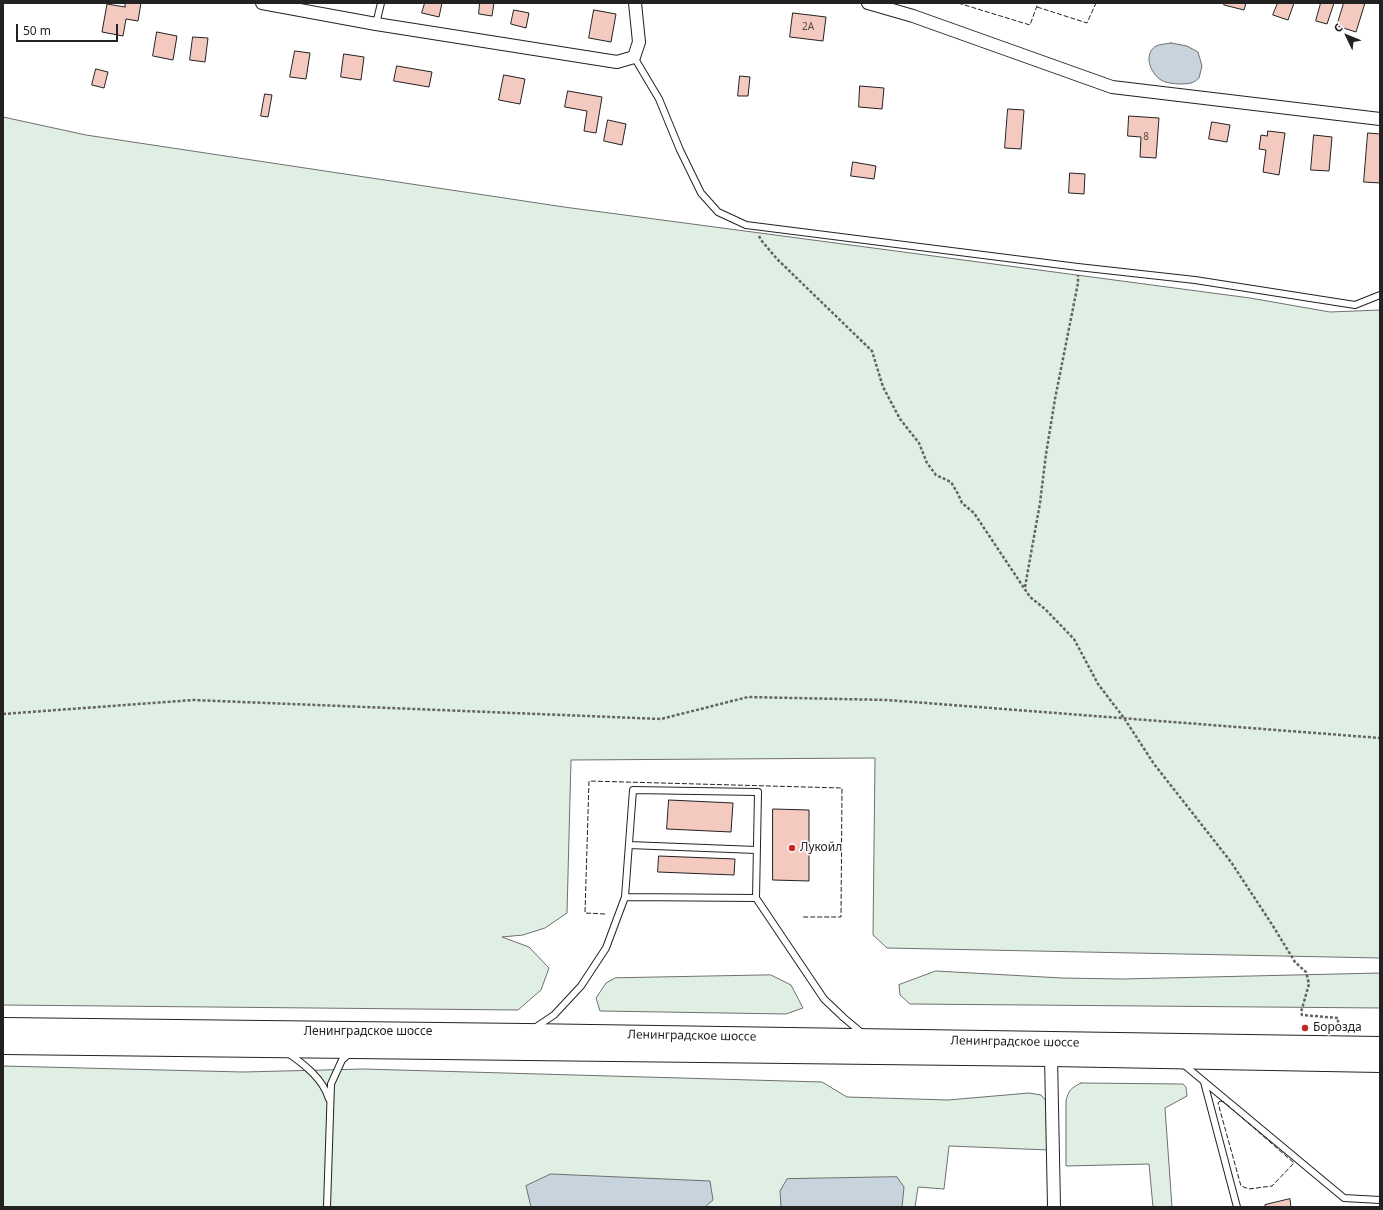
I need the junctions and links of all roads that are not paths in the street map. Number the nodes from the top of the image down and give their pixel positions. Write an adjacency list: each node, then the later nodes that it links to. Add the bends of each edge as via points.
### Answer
1 (262, 3): 5 (street)
2 (382, 3): 5 (lane)
3 (635, 3): 6 (street, via 639,42)
4 (868, 3): 7 (street, via 912,16 1112,87)
5 (376, 24): 6 (street, via 618,62)
6 (634, 57): 8 (lane, via 659,99 701,194 718,212 746,225 1195,280 1355,305)
7 (1380, 119)
8 (1380, 295)
9 (629, 845): 10 (lane); 10 (lane, via 633,790 758,792); 11 (lane)
10 (756, 850): 12 (lane)
11 (625, 897): 12 (lane); 14 (lane, via 606,948 581,986 554,1015)
12 (756, 898): 15 (lane, via 824,999)
13 (3, 1028): 14 (highway, Ленинградское шоссе)
14 (526, 1034): 15 (highway, Ленинградское шоссе)
15 (869, 1039): 18 (highway, Ленинградское шоссе)
16 (3, 1044): 17 (highway, Ленинградское шоссе)
17 (280, 1047): 19 (highway, Ленинградское шоссе); 24 (lane, via 320,1080)
18 (1380, 1047)
19 (356, 1048): 20 (highway, Ленинградское шоссе); 24 (lane, via 342,1060 336,1072 331,1084)
20 (1051, 1056): 21 (highway, Ленинградское шоссе); 27 (street)
21 (1177, 1059): 22 (highway, Ленинградское шоссе); 23 (lane)
22 (1380, 1062)
23 (1204, 1082): 25 (lane, via 1344,1198); 28 (lane)
24 (330, 1104): 26 (lane)
25 (1380, 1200)
26 (327, 1207)
27 (1054, 1207)
28 (1237, 1207)

